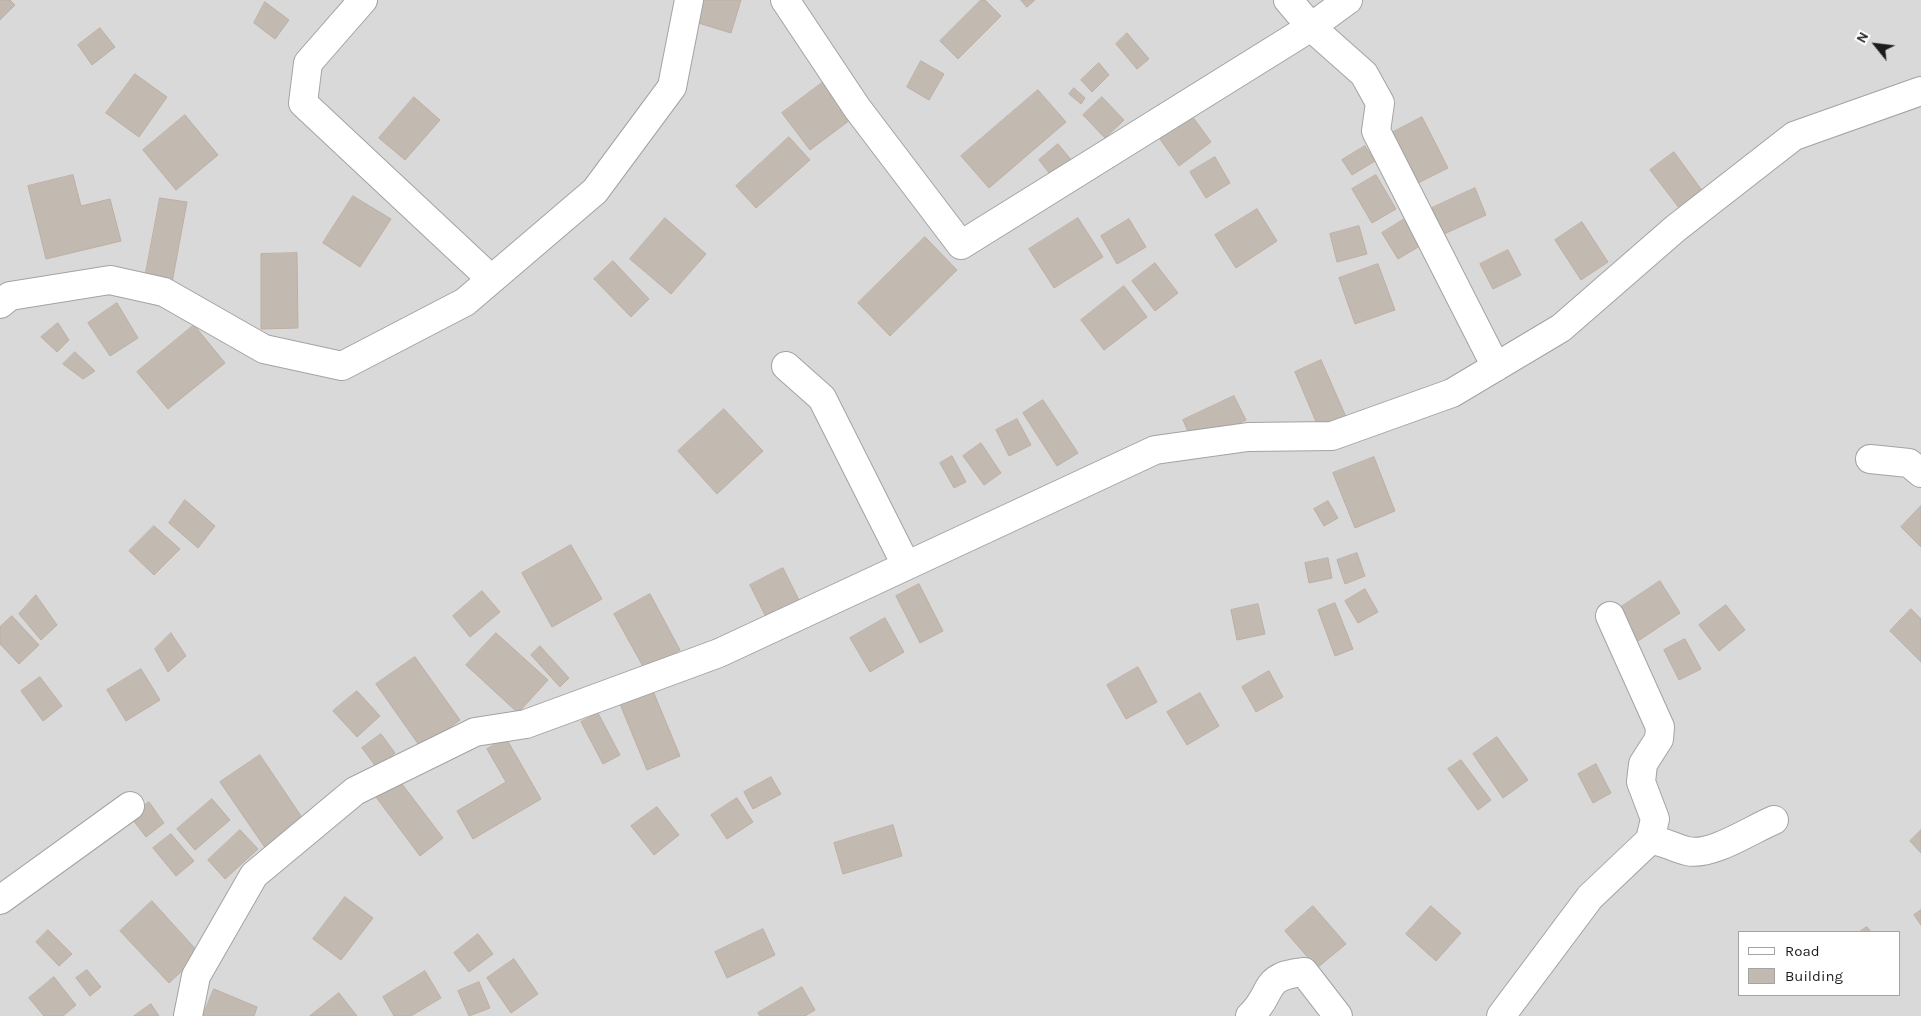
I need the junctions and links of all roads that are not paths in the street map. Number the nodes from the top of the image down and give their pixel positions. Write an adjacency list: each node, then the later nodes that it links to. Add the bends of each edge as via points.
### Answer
1 (363, 0): 8 (street, via 308,63 302,103)
2 (689, 0): 8 (street, via 672,87 595,191)
3 (785, 0): 6 (street, via 857,108 961,245)
4 (1288, 0): 6 (street)
5 (1348, 0): 6 (street)
6 (1311, 27): 11 (street, via 1364,74 1380,103 1376,131)
7 (1921, 91): 11 (street, via 1794,136 1676,228 1561,328)
8 (491, 279): 9 (street, via 465,302 342,366 264,349 164,292 110,280 10,296)
9 (0, 304)
10 (786, 366): 14 (street, via 822,398)
11 (1496, 367): 14 (street, via 1452,393 1332,436 1248,437 1155,450)
12 (1870, 459): 13 (street, via 1909,463)
13 (1921, 473)
14 (906, 565): 20 (street, via 719,653 526,724 475,732 355,791 254,875 196,976)
15 (1610, 616): 18 (street, via 1660,726 1659,739 1643,764 1641,782 1655,819)
16 (130, 806): 19 (street)
17 (1774, 820): 18 (street, via 1708,851 1688,852)
18 (1650, 840): 23 (street, via 1590,897)
19 (0, 900)
20 (188, 1016)
21 (1250, 1016): 22 (street, via 1257,1010 1270,983 1286,974 1304,972)
22 (1338, 1016)
23 (1502, 1016)

